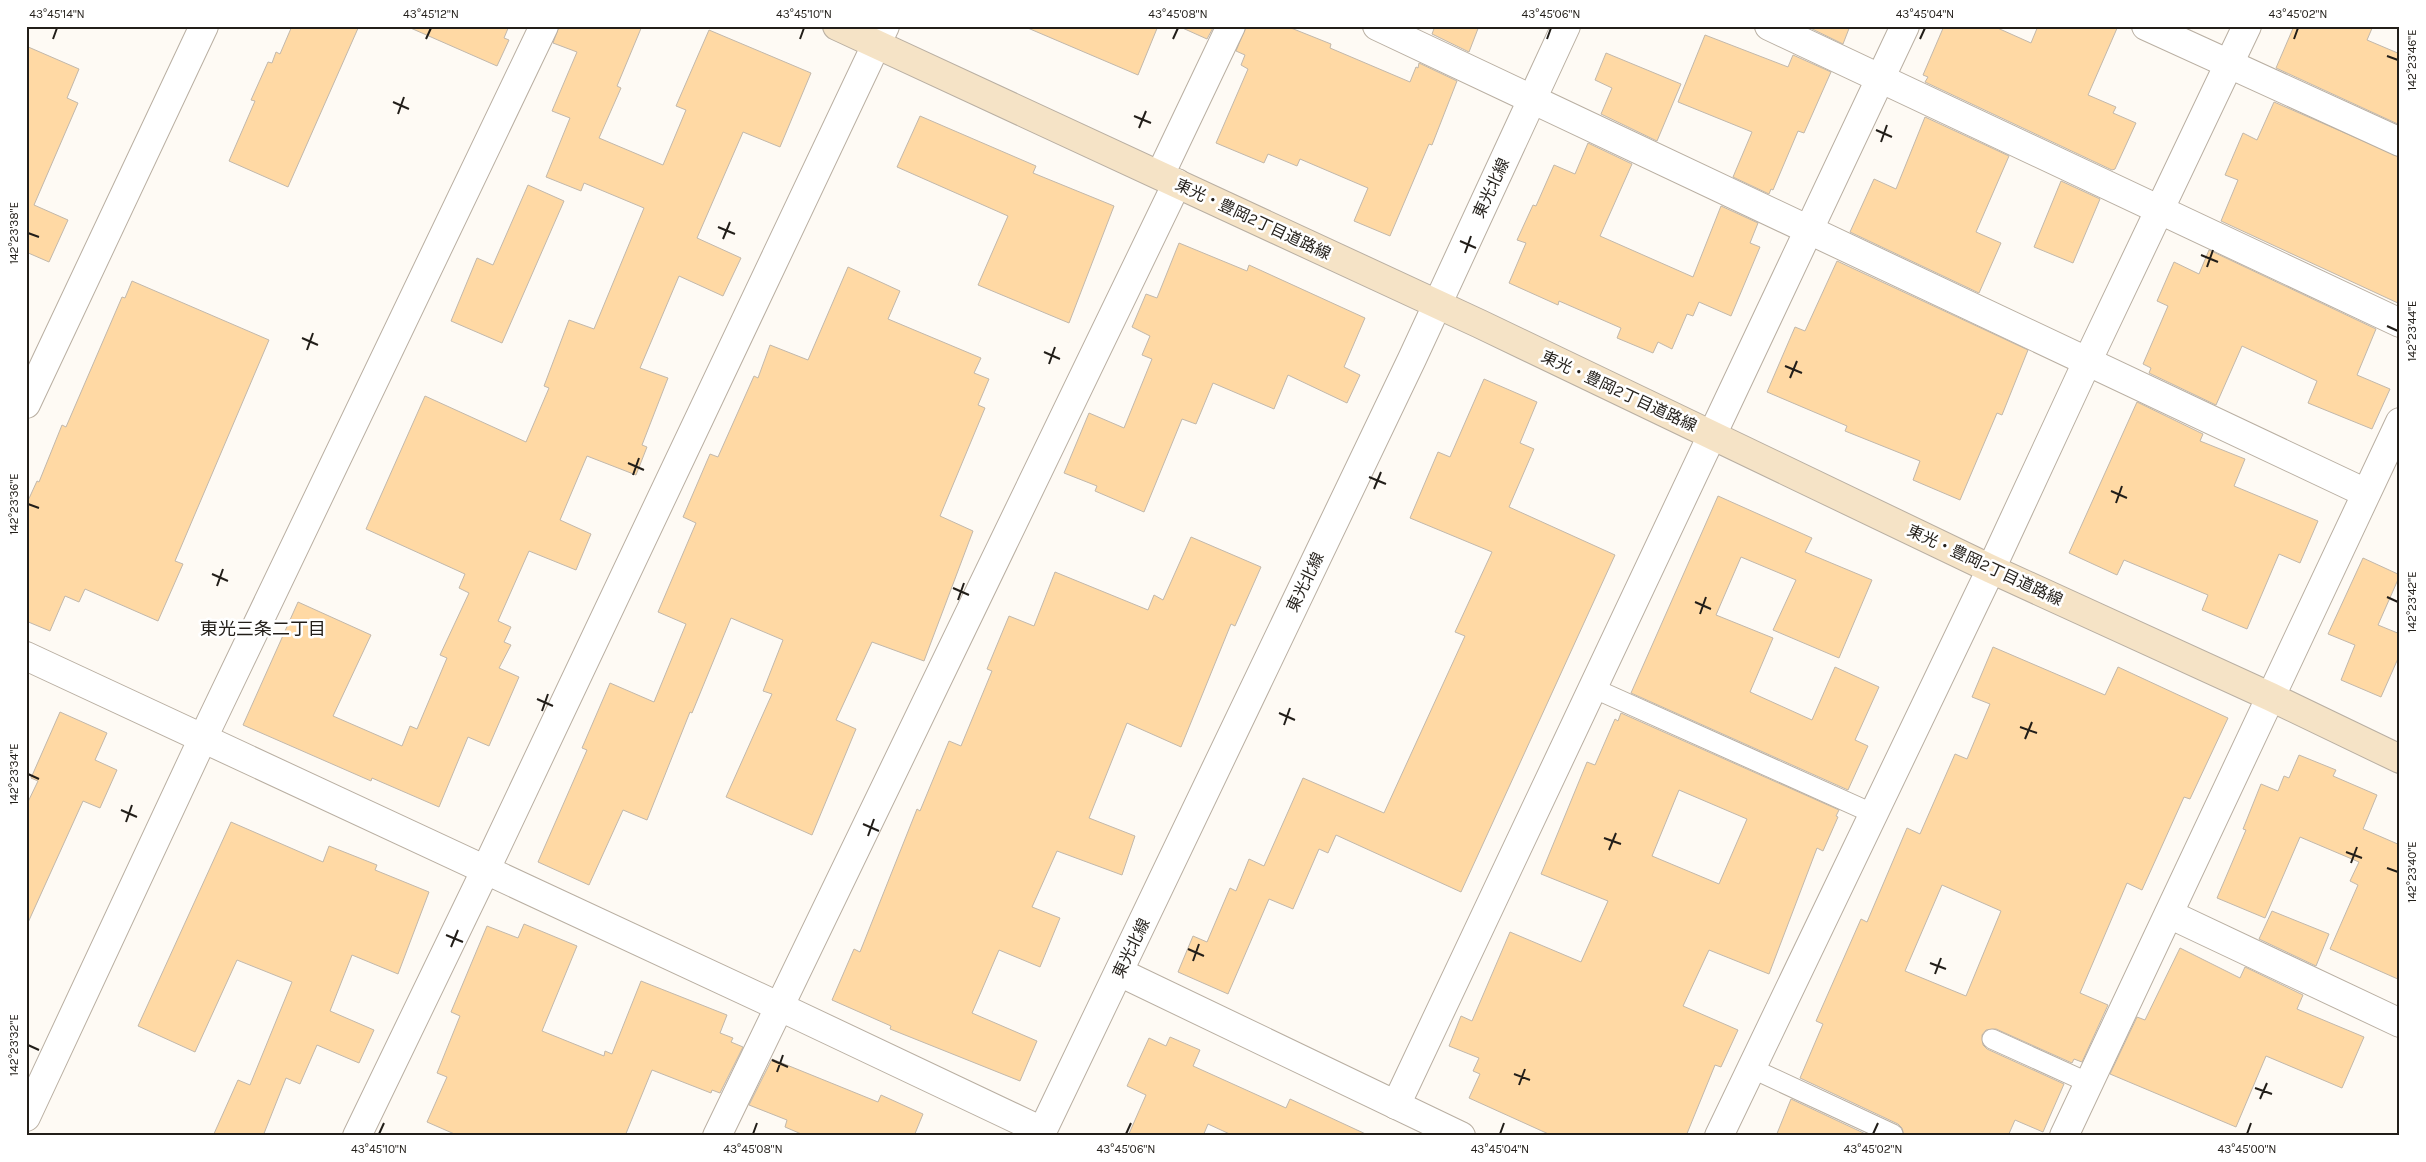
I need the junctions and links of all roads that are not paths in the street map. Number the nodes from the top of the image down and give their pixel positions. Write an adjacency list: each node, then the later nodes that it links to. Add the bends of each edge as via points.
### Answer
1 (204, 26): 22 (street)
2 (544, 26): 30 (street)
3 (837, 26): 11 (street, 東光・豊岡2丁目道路線)
4 (1231, 26): 16 (street)
5 (1376, 26): 14 (street)
6 (1566, 26): 14 (street, 東光北線)
7 (1770, 26): 13 (street)
8 (1905, 26): 13 (street)
9 (2146, 26): 12 (street)
10 (2247, 26): 12 (street)
11 (881, 36): 16 (street, 東光・豊岡2丁目道路線); 33 (street)
12 (2228, 65): 15 (street); 17 (street)
13 (1880, 78): 17 (street); 18 (street)
14 (1532, 100): 18 (street); 19 (street, 東光北線)
15 (2400, 142)
16 (1168, 179): 19 (street, 東光・豊岡2丁目道路線); 36 (street)
17 (2160, 210): 20 (street); 21 (street)
18 (1808, 230): 21 (street); 24 (street)
19 (1437, 306): 24 (street, 東光・豊岡2丁目道路線); 35 (street, 東光北線)
20 (2400, 323)
21 (2087, 362): 25 (street); 26 (street)
22 (26, 404)
23 (2400, 422): 25 (street)
24 (1712, 434): 26 (street, 東光・豊岡2丁目道路線); 28 (street)
25 (2366, 493): 29 (street)
26 (1991, 569): 29 (street, 東光・豊岡2丁目道路線); 32 (street)
27 (26, 656): 30 (street)
28 (1593, 688): 32 (lane); 41 (street)
29 (2271, 697): 31 (street, 東光・豊岡2丁目道路線); 34 (street)
30 (204, 738): 33 (street); 42 (street)
31 (2400, 759)
32 (1874, 814): 39 (street)
33 (485, 871): 36 (street); 46 (street)
34 (2169, 914): 37 (street); 40 (street)
35 (1119, 972): 41 (street); 44 (street, 東光北線)
36 (778, 1006): 44 (street); 47 (street)
37 (2400, 1023)
38 (1992, 1039): 40 (lane)
39 (1752, 1068): 45 (lane); 48 (street)
40 (2089, 1083): 49 (street)
41 (1396, 1105): 43 (street)
42 (26, 1117)
43 (1443, 1132)
44 (1041, 1133)
45 (1893, 1134)
46 (357, 1136)
47 (717, 1136)
48 (1719, 1136)
49 (2064, 1136)

